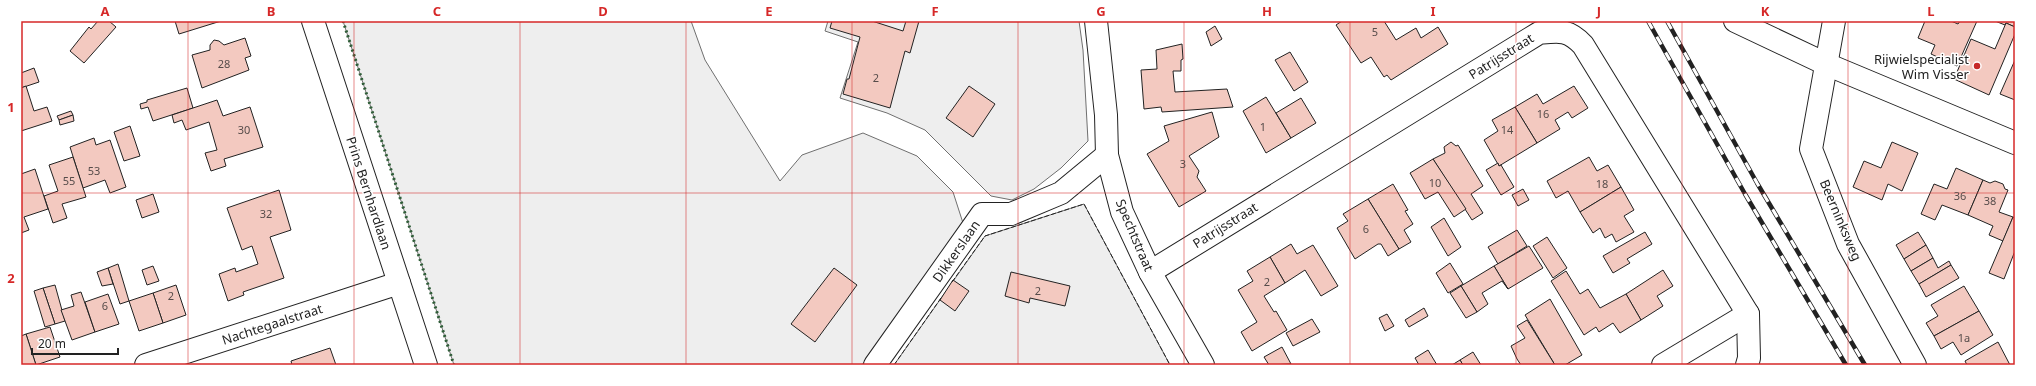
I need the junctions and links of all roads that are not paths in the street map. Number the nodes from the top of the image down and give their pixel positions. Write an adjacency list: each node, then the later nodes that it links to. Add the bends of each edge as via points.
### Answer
1 (313, 21): 9 (street, Prins Bernhardlaan)
2 (1096, 21): 7 (street, Spechtstraat, via 1106,115)
3 (1735, 21): 5 (street)
4 (1834, 21): 5 (street, Beerninksweg)
5 (1826, 64): 6 (street); 17 (street, Beerninksweg, via 1811,149 1848,244)
6 (2015, 142)
7 (1106, 155): 8 (street, Spechtstraat, via 1122,212); 13 (street, Dikkerslaan, via 1061,193 1011,214 982,214)
8 (1150, 272): 10 (street, Patrijsstraat, via 1539,33 1557,30 1574,35 1583,45); 14 (street, Spechtstraat)
9 (399, 283): 11 (street, Nachtegaalstraat); 12 (street, Prins Bernhardlaan)
10 (1748, 314): 15 (street); 16 (street)
11 (146, 365)
12 (426, 365)
13 (875, 365)
14 (1203, 365)
15 (1663, 365)
16 (1747, 365)
17 (1915, 365)

